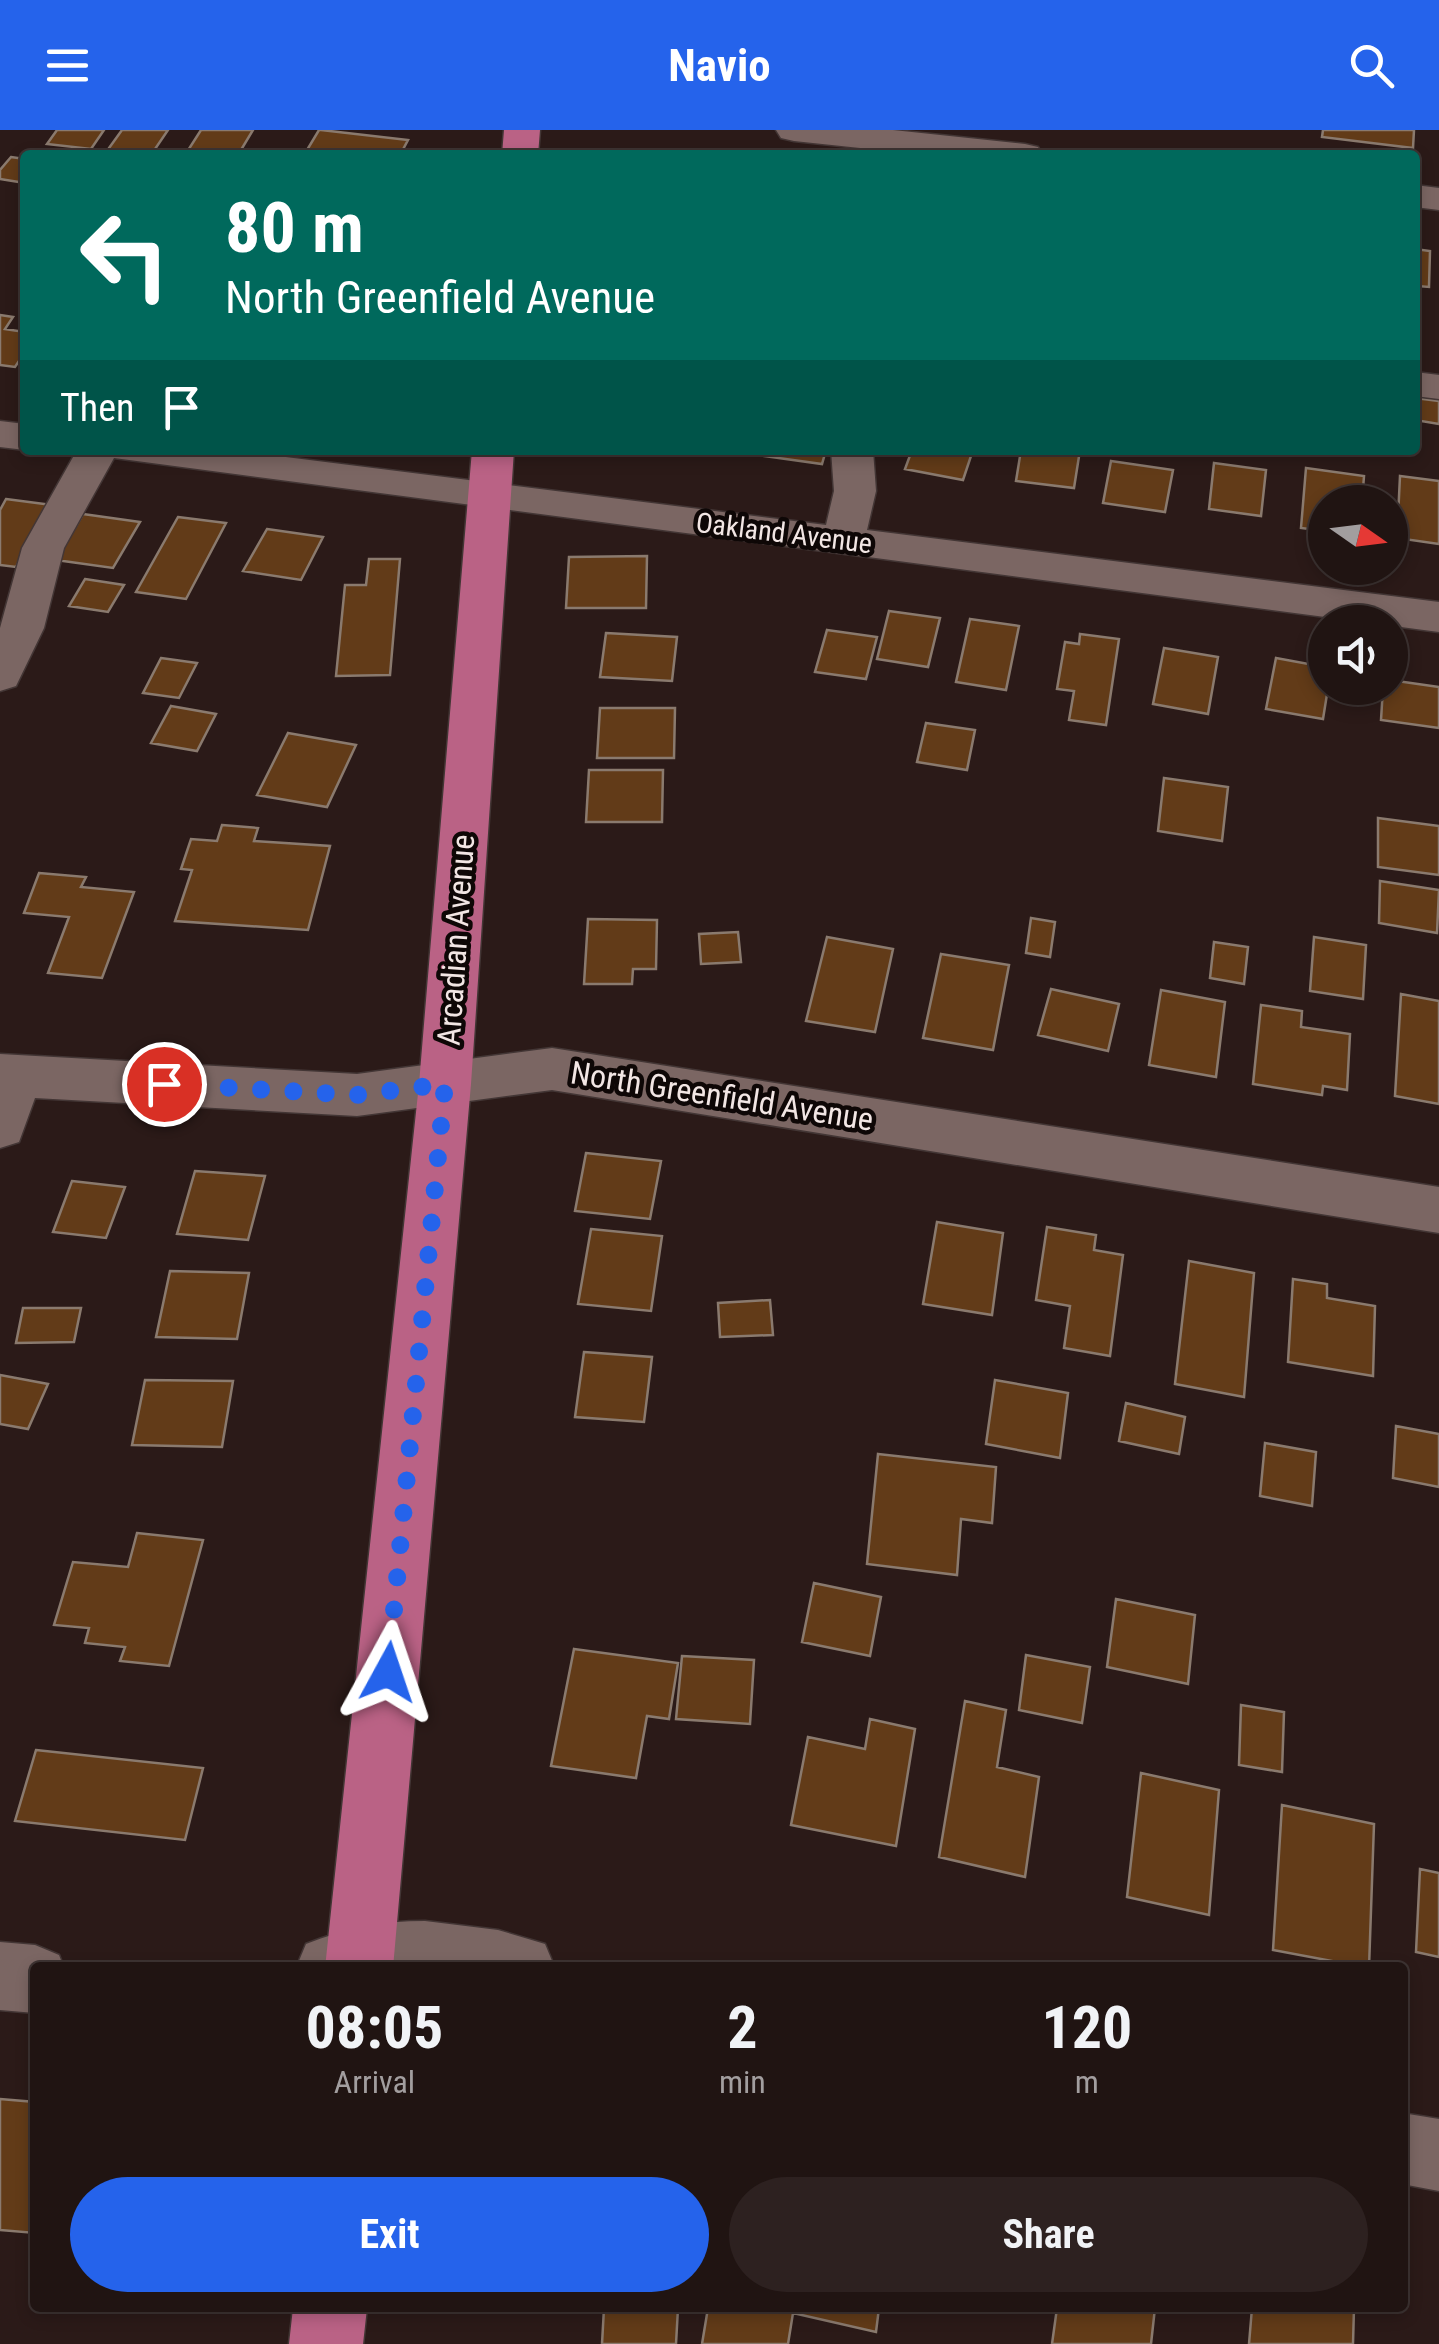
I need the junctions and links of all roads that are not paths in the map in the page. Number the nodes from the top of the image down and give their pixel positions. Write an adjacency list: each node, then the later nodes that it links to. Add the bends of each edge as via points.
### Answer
1 (794, 130): 2 (street)
2 (832, 140): 3 (street)
3 (961, 150)
4 (95, 455): 11 (street, via 43,548 22,628)
5 (169, 455): 8 (street, Oakland Avenue)
6 (493, 455): 8 (main road, Arcadian Avenue)
7 (852, 455): 9 (street, via 855,491)
8 (489, 496): 9 (street, Oakland Avenue); 13 (main road, Arcadian Avenue)
9 (842, 541): 10 (street, Oakland Avenue)
10 (1439, 617)
11 (0, 675)
12 (8, 1076): 13 (street, North Greenfield Avenue, via 357,1095); 14 (street)
13 (445, 1084): 15 (street, North Greenfield Avenue, via 552,1069); 16 (main road, Arcadian Avenue)
14 (0, 1127)
15 (1439, 1210)
16 (350, 1962)
17 (401, 1962): 18 (street)
18 (492, 1962)
19 (0, 1976): 20 (street)
20 (30, 1979)
21 (1408, 2149): 22 (street)
22 (1439, 2156)
23 (330, 2312): 24 (main road)
24 (326, 2344)

